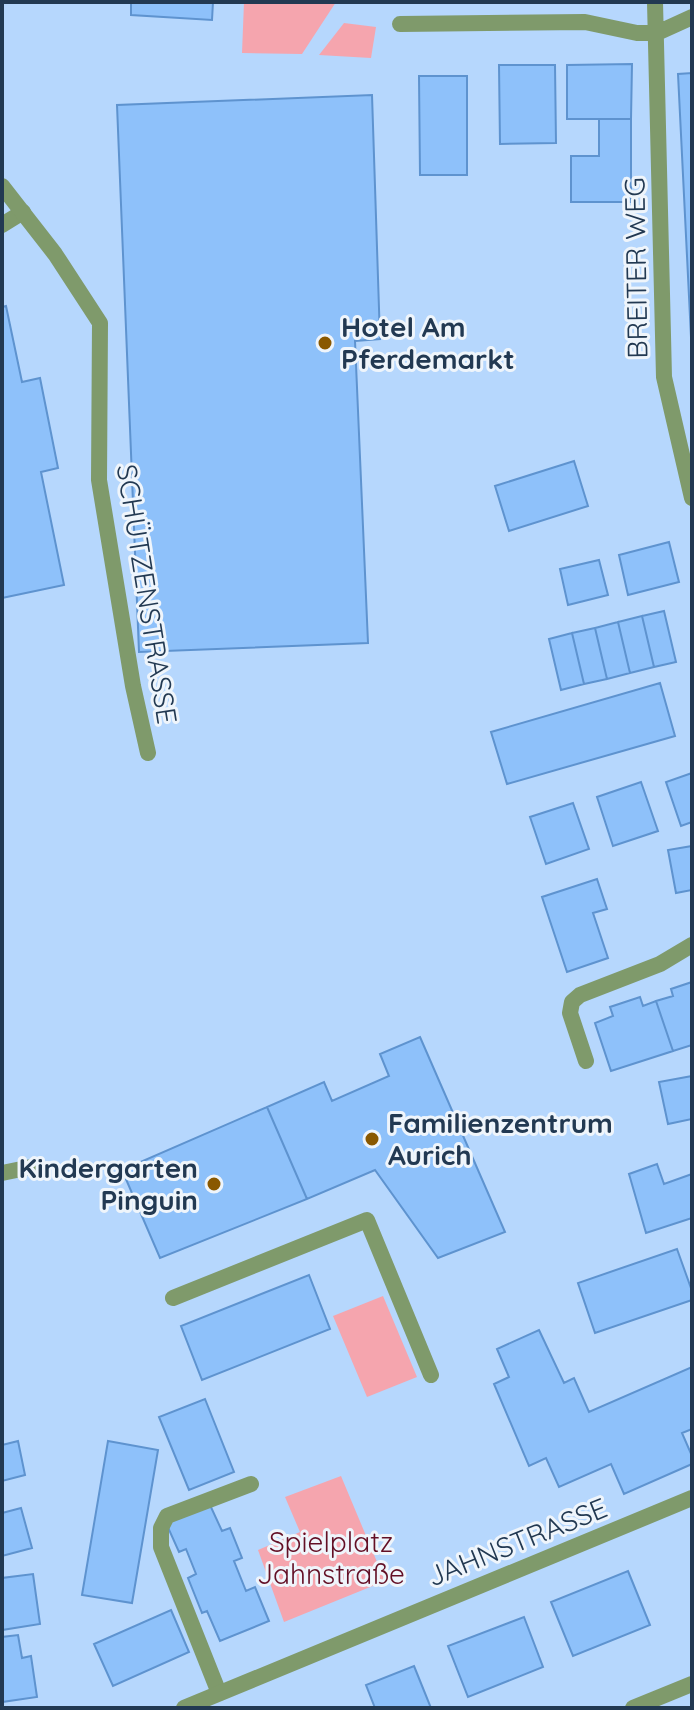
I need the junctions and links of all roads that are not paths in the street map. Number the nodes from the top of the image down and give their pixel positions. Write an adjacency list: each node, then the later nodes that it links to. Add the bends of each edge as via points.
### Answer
1 (655, 2): 4 (street, BREITER WEG)
2 (692, 17): 4 (street)
3 (400, 24): 4 (street, via 585,22)
4 (657, 33): 8 (street, BREITER WEG, via 664,377)
5 (2, 186): 6 (street, SCHÜTZENSTRASSE)
6 (23, 212): 7 (street); 9 (street, SCHÜTZENSTRASSE, via 100,323 99,480)
7 (2, 225)
8 (692, 498)
9 (148, 753)
10 (692, 945): 11 (street, via 572,1002 570,1013)
11 (586, 1061)
12 (36, 1166): 13 (street)
13 (2, 1173)
14 (173, 1298): 15 (street, via 367,1220)
15 (431, 1375)
16 (251, 1484): 19 (street, via 167,1516 161,1528 161,1547)
17 (692, 1498): 19 (street, JAHNSTRASSE)
18 (692, 1684): 21 (street)
19 (219, 1693): 20 (street, JAHNSTRASSE)
20 (184, 1708)
21 (633, 1708)

